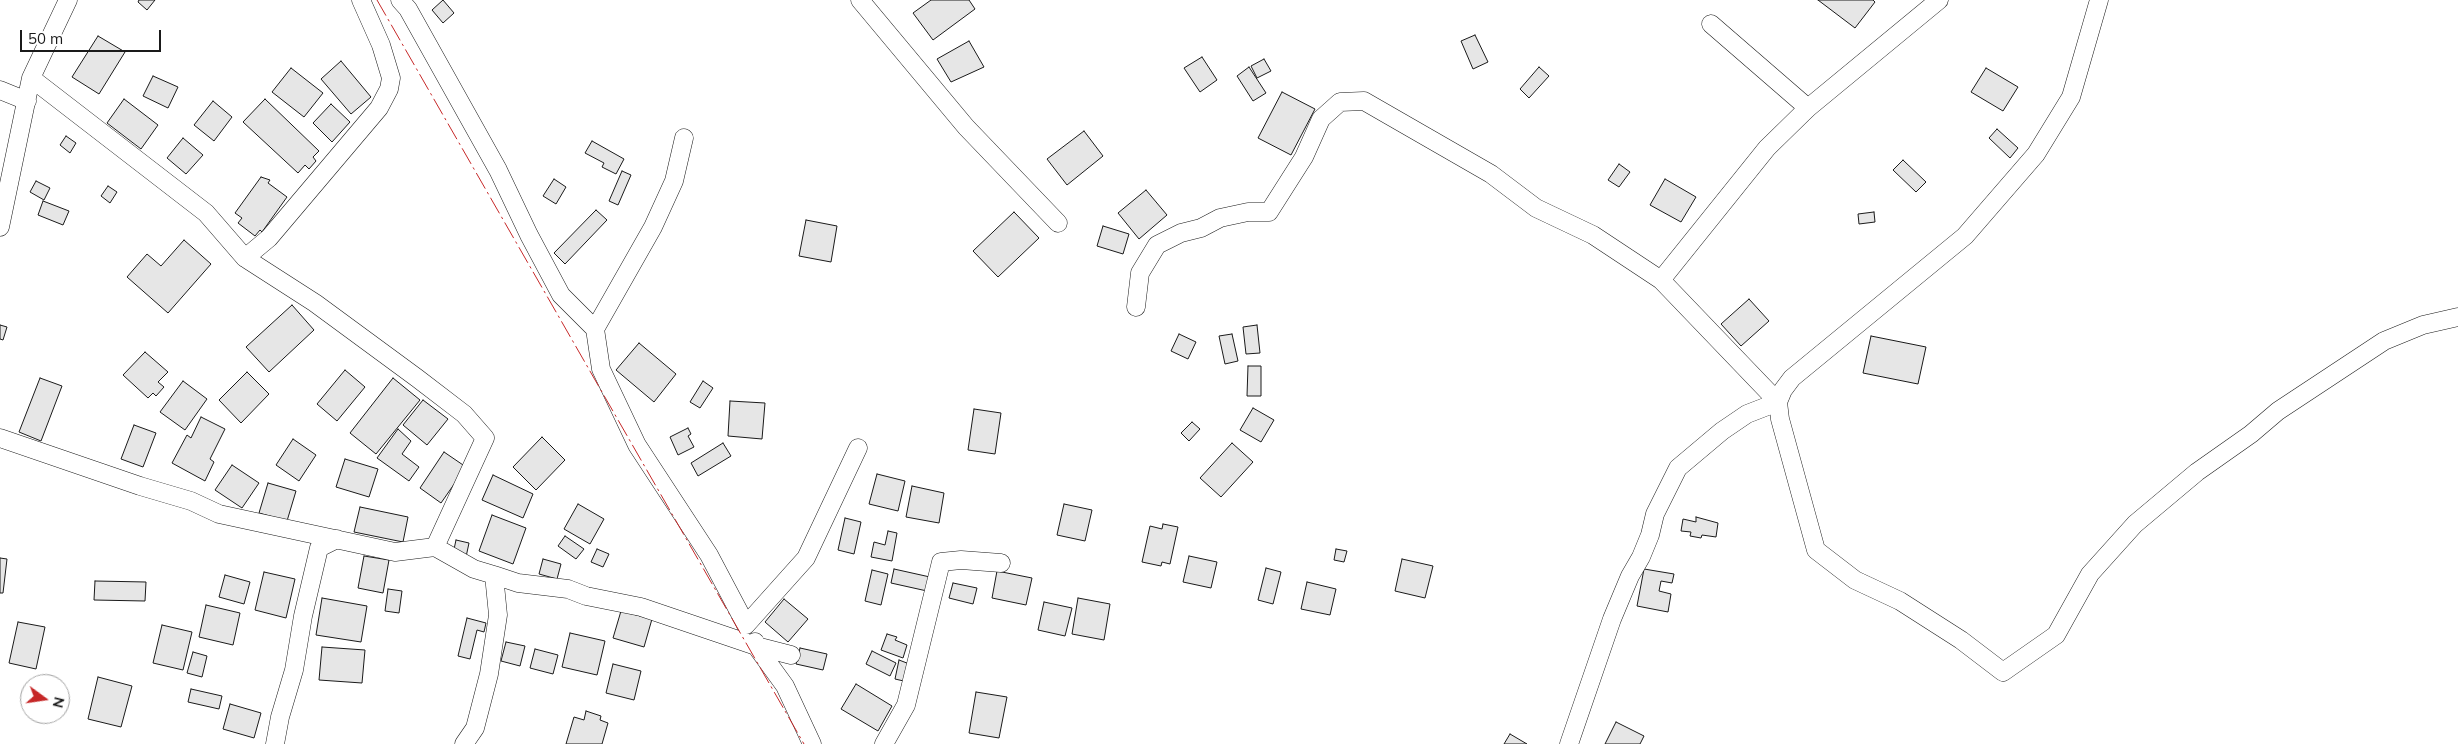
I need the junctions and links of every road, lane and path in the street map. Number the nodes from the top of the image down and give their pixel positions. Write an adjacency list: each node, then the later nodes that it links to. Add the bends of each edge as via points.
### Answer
1 (68, 0): 8 (street)
2 (361, 0): 15 (street, via 381,45 391,78 389,89 378,108 269,238)
3 (400, 0): 19 (street, via 493,161 528,235 562,295)
4 (860, 0): 13 (street, via 966,127)
5 (1939, 0): 11 (street)
6 (2099, 0): 20 (street, via 2071,97 2036,154 1965,236 1792,378)
7 (1711, 24): 11 (street)
8 (31, 78): 10 (street); 15 (street, via 206,213)
9 (0, 90): 10 (street)
10 (27, 101): 14 (street)
11 (1808, 108): 16 (street, via 1767,148)
12 (684, 138): 19 (street, via 674,181)
13 (1058, 223)
14 (0, 227)
15 (245, 258): 24 (street, via 315,303 424,383 464,414 484,438)
16 (1661, 280): 17 (street, via 1594,235 1536,208 1491,174 1364,101 1340,102 1321,120 1304,157 1269,212 1248,212 1220,218 1157,245 1140,273); 20 (street)
17 (1136, 306)
18 (2458, 317): 20 (street, via 2423,325 2384,341 2278,411 2197,472 2135,524 2097,567 2056,635 2003,672 1961,640 1900,601 1855,580 1816,550)
19 (595, 330): 27 (street, via 601,368 637,445 709,555)
20 (1778, 402): 34 (street, via 1747,414 1722,430 1678,468 1655,514 1641,557 1616,610)
21 (0, 438): 23 (street, via 191,501 219,514)
22 (858, 448): 27 (street, via 806,558)
23 (337, 539): 24 (street, via 395,552); 30 (street, via 319,548)
24 (435, 547): 26 (street, via 474,569)
25 (1001, 563): 33 (street, via 941,562 906,705)
26 (494, 576): 28 (street, via 518,583 568,589 641,607); 31 (street, via 498,615 489,674 475,728)
27 (746, 625): 28 (street)
28 (756, 646): 29 (street); 32 (street, via 785,686)
29 (791, 655)
30 (275, 744)
31 (464, 744)
32 (812, 744)
33 (884, 744)
34 (1569, 744)

